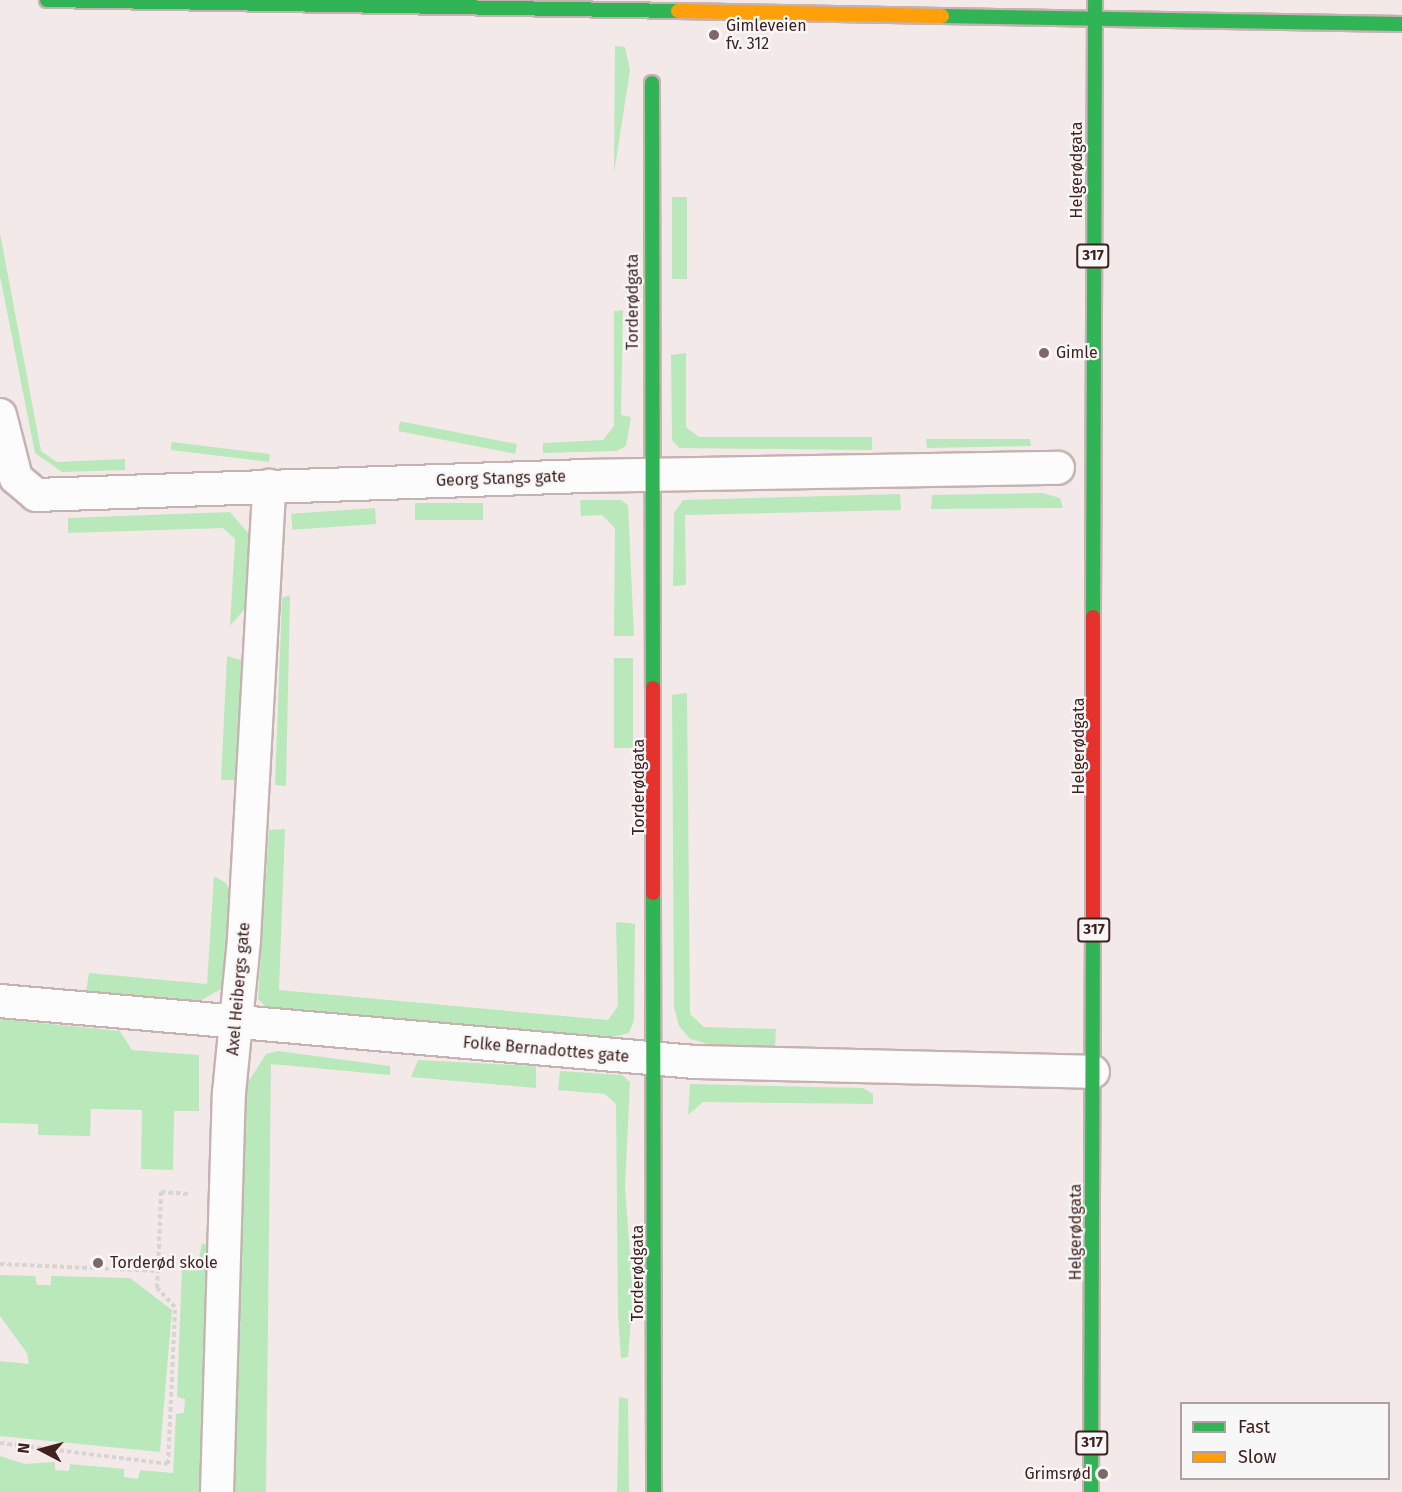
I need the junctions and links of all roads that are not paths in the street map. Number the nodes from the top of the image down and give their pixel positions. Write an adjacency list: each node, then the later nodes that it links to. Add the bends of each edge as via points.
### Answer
1 (47, 0): 3 (main road)
2 (1095, 0): 5 (main road, Helgerødgata / 317)
3 (253, 2): 4 (main road)
4 (656, 5): 5 (main road)
5 (1095, 19): 6 (main road); 16 (main road, Helgerødgata / 317)
6 (1402, 24)
7 (652, 83): 10 (main road, Torderødgata)
8 (0, 415): 11 (street, Georg Stangs gate)
9 (1058, 468): 10 (street, Georg Stangs gate)
10 (652, 474): 12 (street, Georg Stangs gate); 15 (main road, Torderødgata)
11 (8, 478): 12 (street, Georg Stangs gate, via 36,495)
12 (269, 486): 14 (street, Axel Heibergs gate)
13 (0, 1001): 14 (street, Folke Bernadottes gate)
14 (237, 1024): 15 (street, Folke Bernadottes gate); 17 (street, Axel Heibergs gate, via 225,1195)
15 (656, 1059): 16 (street, Folke Bernadottes gate); 18 (main road, Torderødgata)
16 (1093, 1072): 19 (main road, Helgerødgata / 317)
17 (217, 1492)
18 (654, 1492)
19 (1091, 1492)

